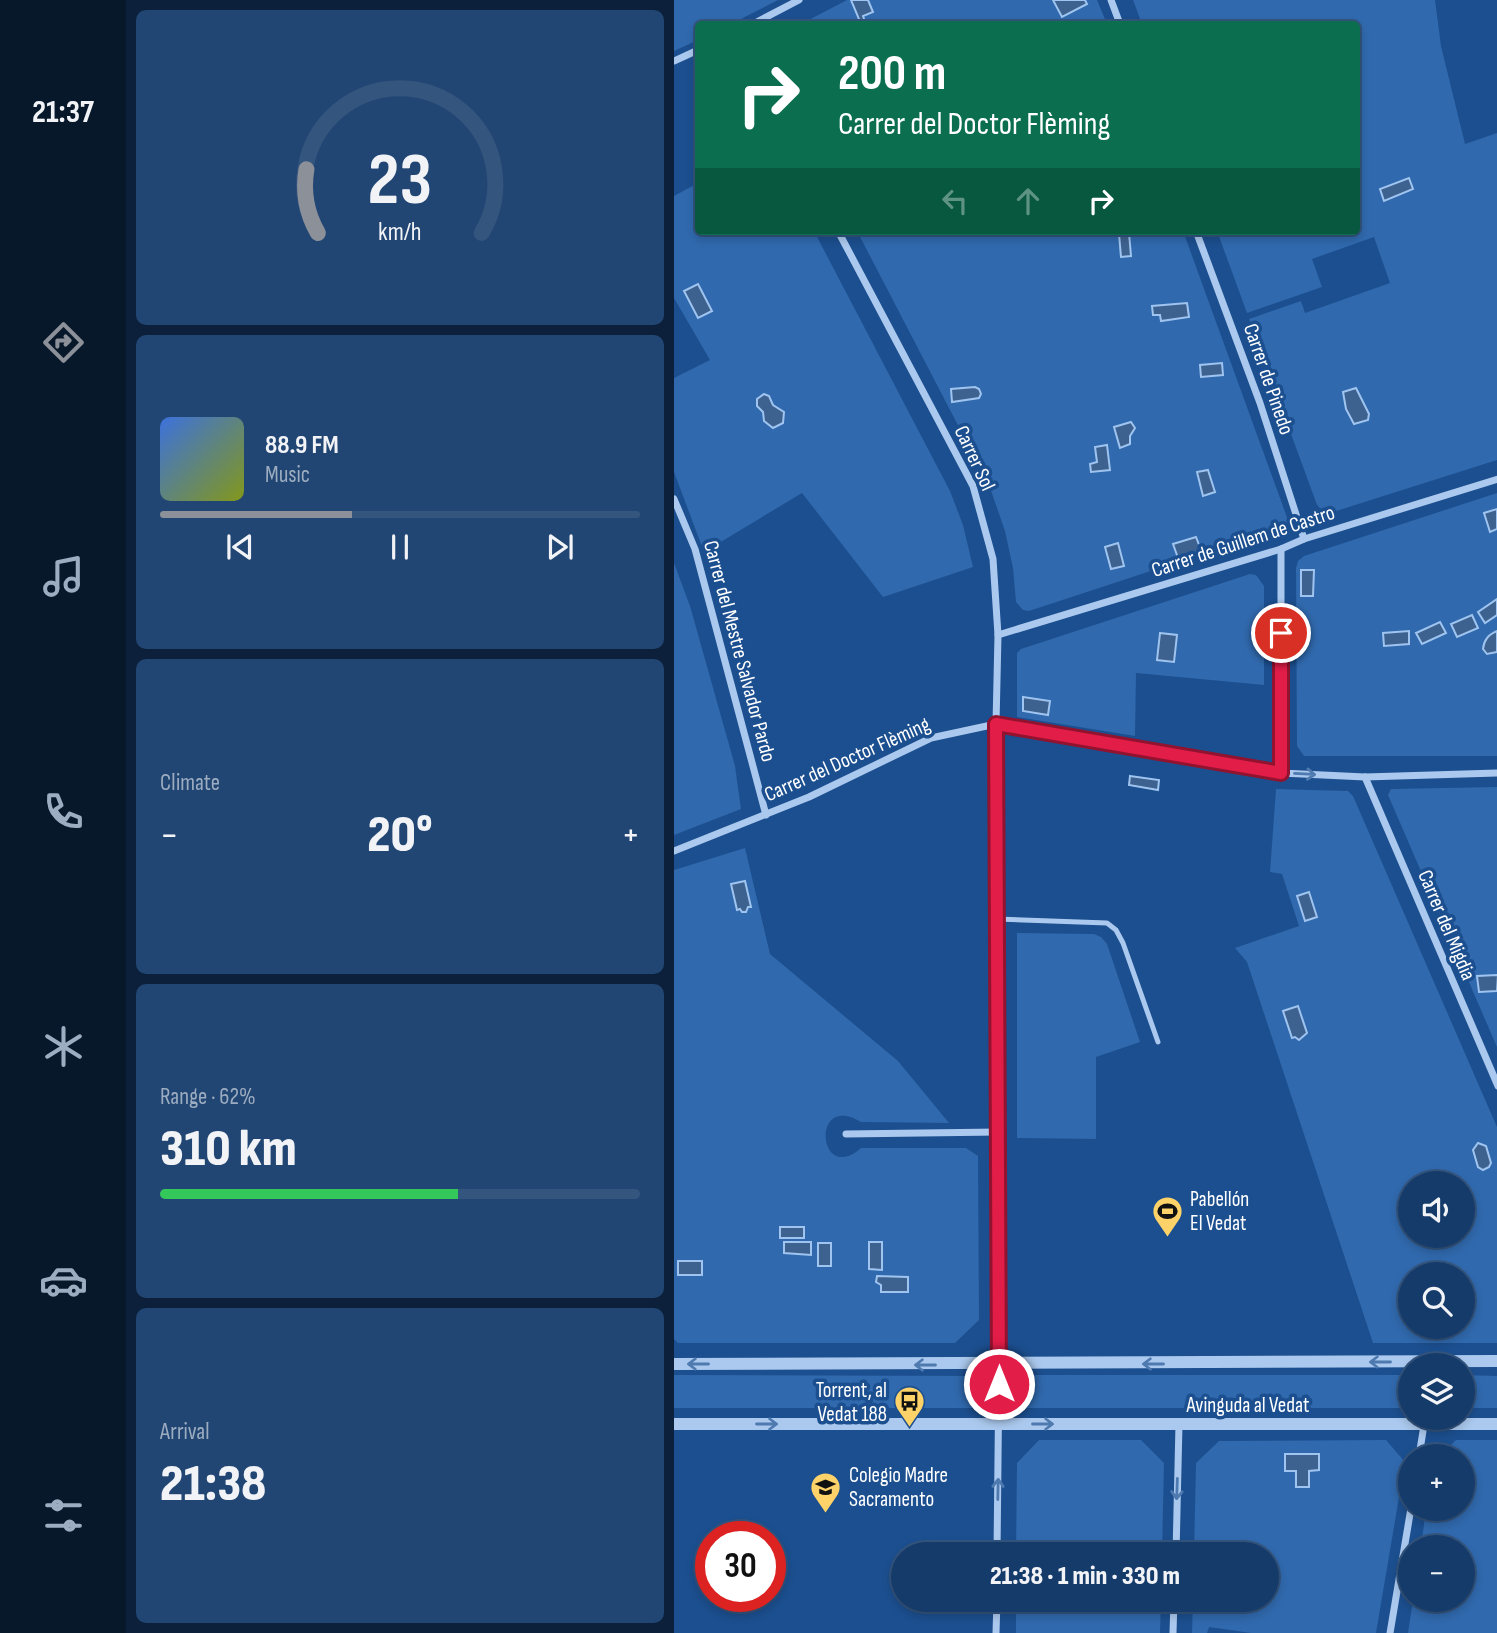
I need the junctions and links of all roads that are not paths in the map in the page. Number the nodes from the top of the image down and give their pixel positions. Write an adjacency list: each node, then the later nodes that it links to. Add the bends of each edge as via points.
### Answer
1 (799, 0): 3 (street)
2 (1110, 0): 4 (street)
3 (759, 21)
4 (1119, 21)
5 (695, 51): 6 (street)
6 (674, 61)
7 (840, 235): 13 (street, Carrer Sol, via 973,486 994,559)
8 (1198, 235): 11 (street, Carrer de Pinedo)
9 (1497, 479): 11 (street, Carrer de Guillem de Castro)
10 (674, 499): 18 (street, Carrer del Mestre Salvador Pardo, via 695,549)
11 (1304, 540): 12 (street, Carrer de Guillem de Castro)
12 (1281, 549): 13 (street, Carrer de Guillem de Castro); 15 (street)
13 (998, 635): 14 (street, Carrer Sol)
14 (996, 724): 15 (street, Carrer del Doctor Flèming); 18 (street, Carrer del Doctor Flèming, via 931,738); 20 (street, Carrer Sol)
15 (1281, 773): 17 (street, Carrer del Doctor Flèming, one-way to 17)
16 (1497, 773): 17 (street, Carrer del Doctor Flèming)
17 (1365, 777): 22 (street, Carrer del Migdia)
18 (766, 815): 19 (street, Carrer del Doctor Flèming)
19 (674, 851)
20 (997, 919): 21 (lane, via 1107,923 1123,943); 23 (street, Carrer Sol)
21 (1158, 1042)
22 (1497, 1086)
23 (998, 1132): 24 (street); 27 (street, Carrer Sol)
24 (846, 1134)
25 (1497, 1362): 27 (street, Avinguda al Vedat, one-way to 27)
26 (674, 1364): 27 (street, Avinguda al Vedat, one-way to 26)
27 (999, 1365): 29 (street)
28 (674, 1424): 29 (street, Avinguda al Vedat, one-way to 29)
29 (998, 1424): 30 (street, Avinguda al Vedat, one-way to 30); 35 (street, one-way to 29)
30 (1179, 1424): 33 (street, Avinguda al Vedat); 36 (street, one-way to 36)
31 (1475, 1424): 32 (street, Avinguda al Vedat)
32 (1497, 1424)
33 (1398, 1425)
34 (1409, 1521): 41 (street)
35 (997, 1542)
36 (1176, 1542)
37 (997, 1612): 39 (street)
38 (1174, 1612): 40 (street)
39 (996, 1633)
40 (1173, 1633)
41 (1390, 1633)

